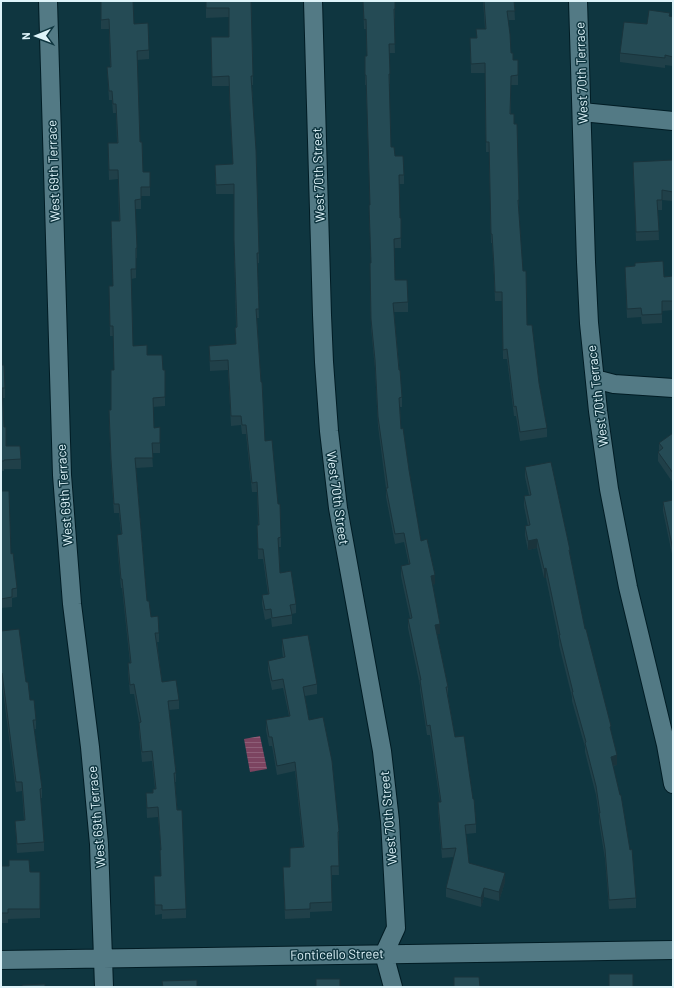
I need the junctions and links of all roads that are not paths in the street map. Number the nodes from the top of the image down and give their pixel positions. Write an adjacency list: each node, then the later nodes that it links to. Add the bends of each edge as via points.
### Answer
1 (48, 1): 11 (street, West 69th Terrace, via 62,475 72,604 99,844)
2 (313, 1): 10 (street, West 70th Street, via 322,315 329,431 338,508 382,751 390,820 396,928)
3 (578, 1): 4 (street, West 70th Terrace)
4 (582, 112): 5 (street); 6 (street, West 70th Terrace, via 586,269)
5 (673, 121)
6 (595, 379): 7 (street, via 614,384); 8 (street, West 70th Terrace, via 606,466 628,587 666,744)
7 (673, 388)
8 (673, 784)
9 (673, 950): 10 (street, Fonticello Street)
10 (384, 954): 11 (street, Fonticello Street); 14 (street)
11 (103, 958): 12 (street, Fonticello Street); 13 (street, West 69th Terrace)
12 (1, 960)
13 (104, 987)
14 (393, 987)

